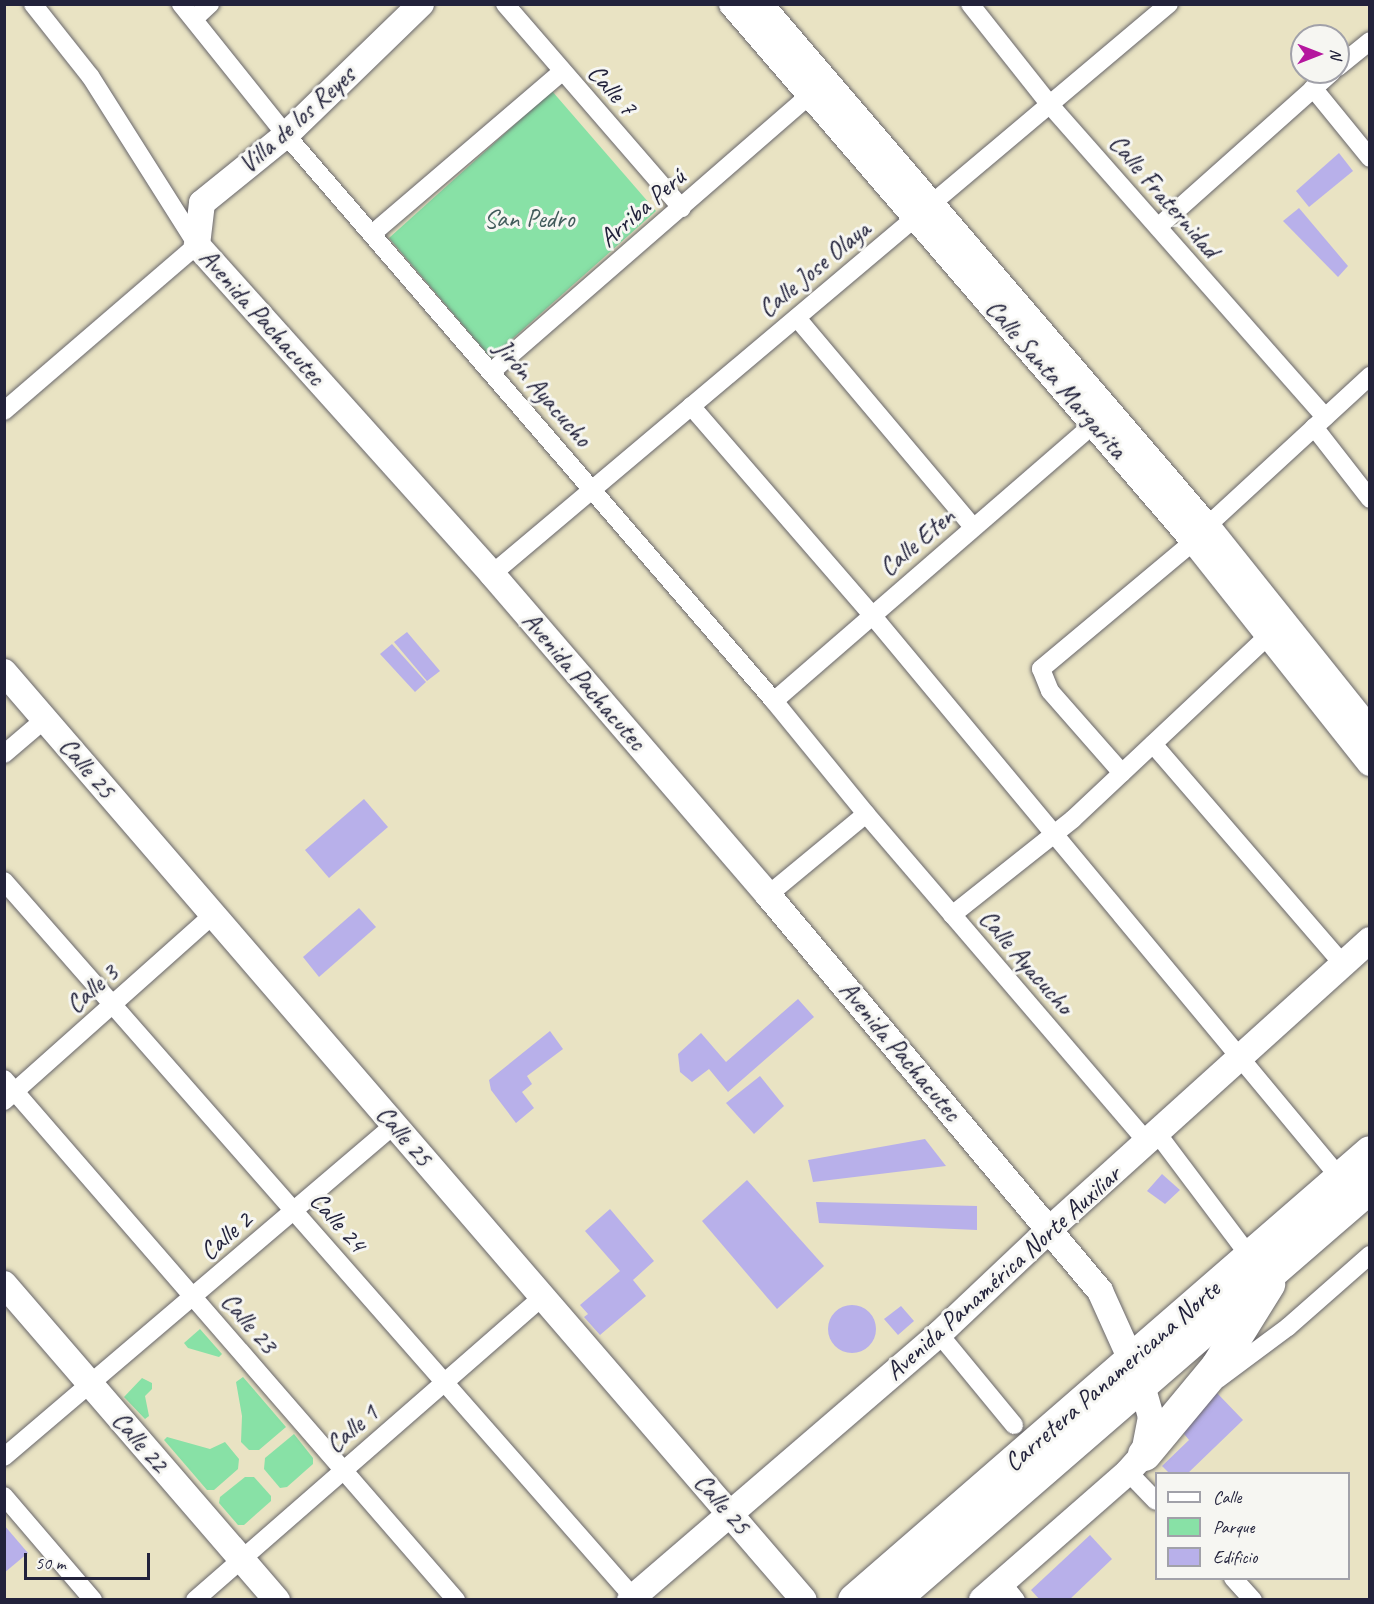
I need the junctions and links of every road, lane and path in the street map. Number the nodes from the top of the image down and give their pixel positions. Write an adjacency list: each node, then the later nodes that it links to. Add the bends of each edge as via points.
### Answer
1 (33, 4): 24 (street, Avenida Pachacutec, via 90,76)
2 (181, 4): 10 (street, Jirón Ayacucho)
3 (210, 4): 10 (street)
4 (421, 4): 18 (main road, Villa de los Reyes)
5 (505, 4): 13 (street, Calle 7)
6 (732, 4): 16 (main road, Calle Santa Margarita)
7 (760, 4): 16 (main road, Calle Santa Margarita)
8 (970, 4): 17 (street, Calle Fraternidad)
9 (1169, 4): 17 (street, Calle Jose Olaya)
10 (194, 18): 18 (street, Jirón Ayacucho)
11 (1370, 40): 12 (street)
12 (1350, 57)
13 (562, 72): 20 (street, Calle 7); 23 (street)
14 (1317, 84): 15 (street)
15 (1313, 87): 19 (street); 22 (street)
16 (817, 88): 20 (street, Arriba Perú); 21 (main road, Calle Santa Margarita)
17 (1050, 105): 21 (street, Calle Jose Olaya); 22 (street, Calle Fraternidad)
18 (286, 135): 23 (street, Jirón Ayacucho); 24 (main road, Villa de los Reyes, via 202,203)
19 (1370, 158)
20 (682, 208): 26 (street, Arriba Perú)
21 (924, 211): 25 (street, Calle Jose Olaya); 31 (main road, Calle Santa Margarita); 35 (main road, Calle Santa Margarita)
22 (1158, 227): 30 (street, Calle Fraternidad)
23 (372, 234): 26 (street, Jirón Ayacucho)
24 (197, 245): 29 (street); 36 (main road, Avenida Pachacutec)
25 (796, 318): 28 (street, Calle Jose Olaya); 34 (street)
26 (491, 372): 32 (street, Jirón Ayacucho)
27 (1370, 376): 30 (street)
28 (692, 406): 32 (street, Calle Jose Olaya); 37 (street)
29 (4, 411)
30 (1319, 422): 33 (street, Calle Fraternidad); 35 (street)
31 (1094, 424): 34 (street, Calle Eten); 35 (main road, Calle Santa Margarita)
32 (592, 490): 36 (street, Calle Jose Olaya); 40 (street, Jirón Ayacucho)
33 (1370, 499)
34 (973, 527): 37 (street, Calle Eten)
35 (1200, 534): 38 (main road, Calle Santa Margarita); 42 (main road, Calle Santa Margarita); 46 (street, via 1041,669 1050,691)
36 (492, 574): 50 (main road, Avenida Pachacutec)
37 (872, 615): 40 (street, Calle Eten); 48 (street)
38 (1269, 634): 43 (street); 45 (main road, Calle Santa Margarita)
39 (4, 672): 41 (main road, Calle 25)
40 (774, 701): 47 (street, Jirón Ayacucho)
41 (45, 719): 44 (street); 51 (main road, Calle 25)
42 (1370, 730)
43 (1153, 744): 46 (street); 54 (street)
44 (4, 754)
45 (1370, 763)
46 (1122, 773): 48 (street)
47 (866, 814): 50 (street); 52 (street, Calle Ayacucho)
48 (1055, 834): 52 (street); 56 (street)
49 (4, 881): 55 (street, Calle 24)
50 (768, 895): 63 (main road, Avenida Pachacutec)
51 (213, 915): 55 (street, Calle 3); 58 (main road, Calle 25)
52 (952, 915): 59 (street, Calle Ayacucho)
53 (1370, 940): 54 (main road, Avenida Panamérica Norte Auxiliar)
54 (1343, 964): 56 (main road, Avenida Panamérica Norte Auxiliar)
55 (113, 1004): 57 (street, Calle 3); 62 (street, Calle 24)
56 (1241, 1056): 59 (main road, Avenida Panamérica Norte Auxiliar); 61 (street)
57 (8, 1091): 68 (street, Calle 23)
58 (394, 1125): 62 (street, Calle 2); 67 (main road, Calle 25)
59 (1152, 1137): 63 (main road, Avenida Panamérica Norte Auxiliar); 65 (street, Calle Ayacucho)
60 (1370, 1152): 61 (highway, Carretera Panamericana Norte)
61 (1355, 1182): 65 (highway, Carretera Panamericana Norte)
62 (294, 1211): 68 (street, Calle 2); 71 (street, Calle 24)
63 (1050, 1229): 69 (main road, Avenida Panamérica Norte Auxiliar); 70 (main road, Avenida Pachacutec, via 1100,1291)
64 (1370, 1255): 73 (street, via 1288,1327)
65 (1264, 1260): 70 (highway, Carretera Panamericana Norte); 73 (highway, via 1217,1366)
66 (4, 1284): 72 (main road, Calle 22)
67 (543, 1296): 71 (street, Calle 1); 80 (main road, Calle 25)
68 (194, 1298): 72 (street, Calle 2); 77 (street, Calle 23)
69 (939, 1334): 74 (street); 80 (main road, Avenida Panamérica Norte Auxiliar)
70 (1137, 1371): 76 (main road, Avenida Pachacutec, via 1151,1417); 90 (highway, Carretera Panamericana Norte); 91 (highway, Carretera Panamericana Norte)
71 (445, 1382): 77 (street, Calle 1); 84 (street, Calle 24)
72 (91, 1386): 75 (street); 81 (main road, Calle 22)
73 (1192, 1397): 76 (highway)
74 (1014, 1425)
75 (4, 1457)
76 (1136, 1463): 79 (street); 83 (main road)
77 (344, 1470): 81 (street, Calle 1); 88 (street, Calle 23)
78 (4, 1496): 85 (street)
79 (1155, 1499)
80 (729, 1513): 84 (main road, Avenida Panamérica Norte Auxiliar); 89 (main road, Calle 25)
81 (242, 1559): 86 (street, Calle 1); 87 (main road, Calle 22)
82 (1235, 1580): 93 (street)
83 (1009, 1591): 92 (main road)
84 (632, 1598)
85 (93, 1599)
86 (195, 1599)
87 (277, 1599)
88 (456, 1599)
89 (804, 1599)
90 (854, 1599)
91 (892, 1599)
92 (982, 1599)
93 (1253, 1599)

